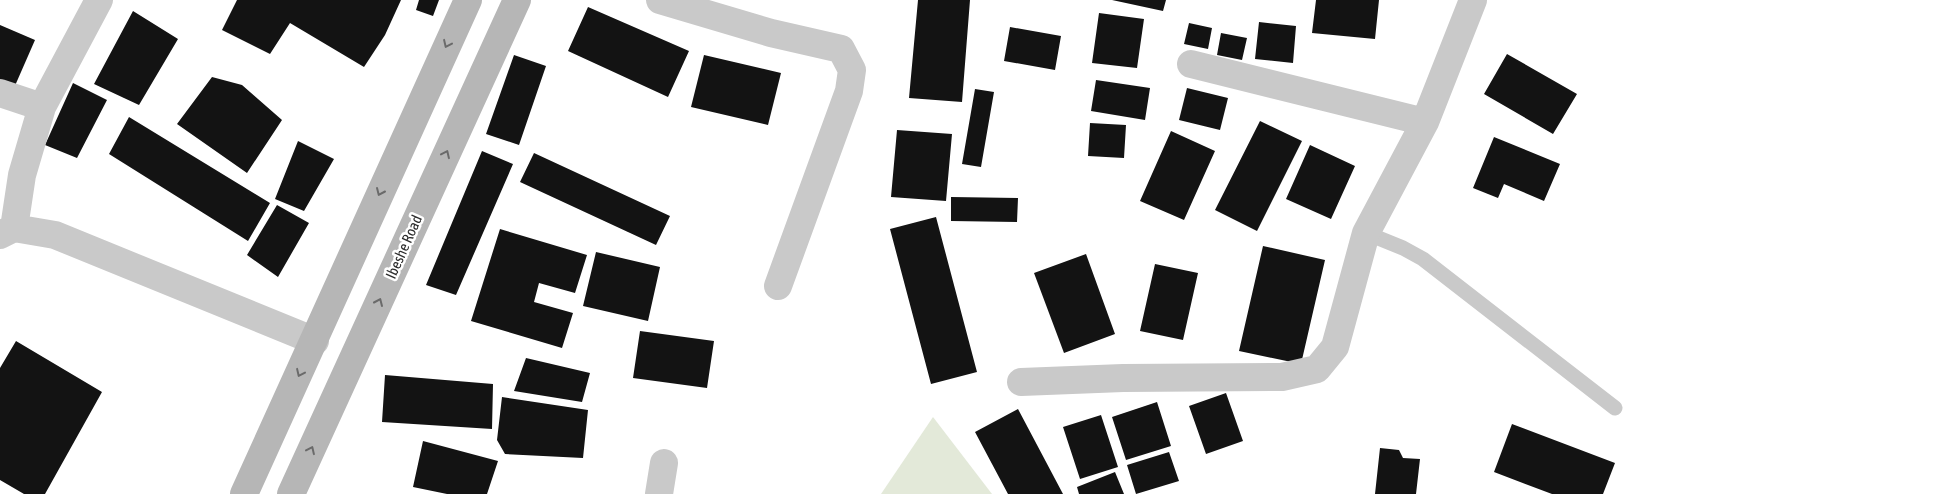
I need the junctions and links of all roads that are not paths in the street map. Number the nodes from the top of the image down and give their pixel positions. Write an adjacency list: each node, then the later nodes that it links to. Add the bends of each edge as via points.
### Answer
1 (99, 0): 8 (street)
2 (468, 0): 13 (main road, one-way to 13)
3 (517, 0): 18 (main road, Ibeshe Road, one-way to 3)
4 (660, 0): 12 (street, via 771,34 841,48 852,70 849,91)
5 (1473, 0): 9 (street)
6 (1190, 64): 9 (street)
7 (0, 93): 8 (street)
8 (42, 107): 10 (street)
9 (1425, 122): 11 (street)
10 (7, 231): 13 (street, via 54,236)
11 (1366, 233): 14 (street, via 1335,347 1317,369 1282,378); 15 (lane, via 1423,259)
12 (778, 286)
13 (315, 342): 17 (main road, one-way to 17)
14 (1022, 382)
15 (1615, 408)
16 (664, 463): 19 (street)
17 (244, 494)
18 (291, 494)
19 (659, 494)

